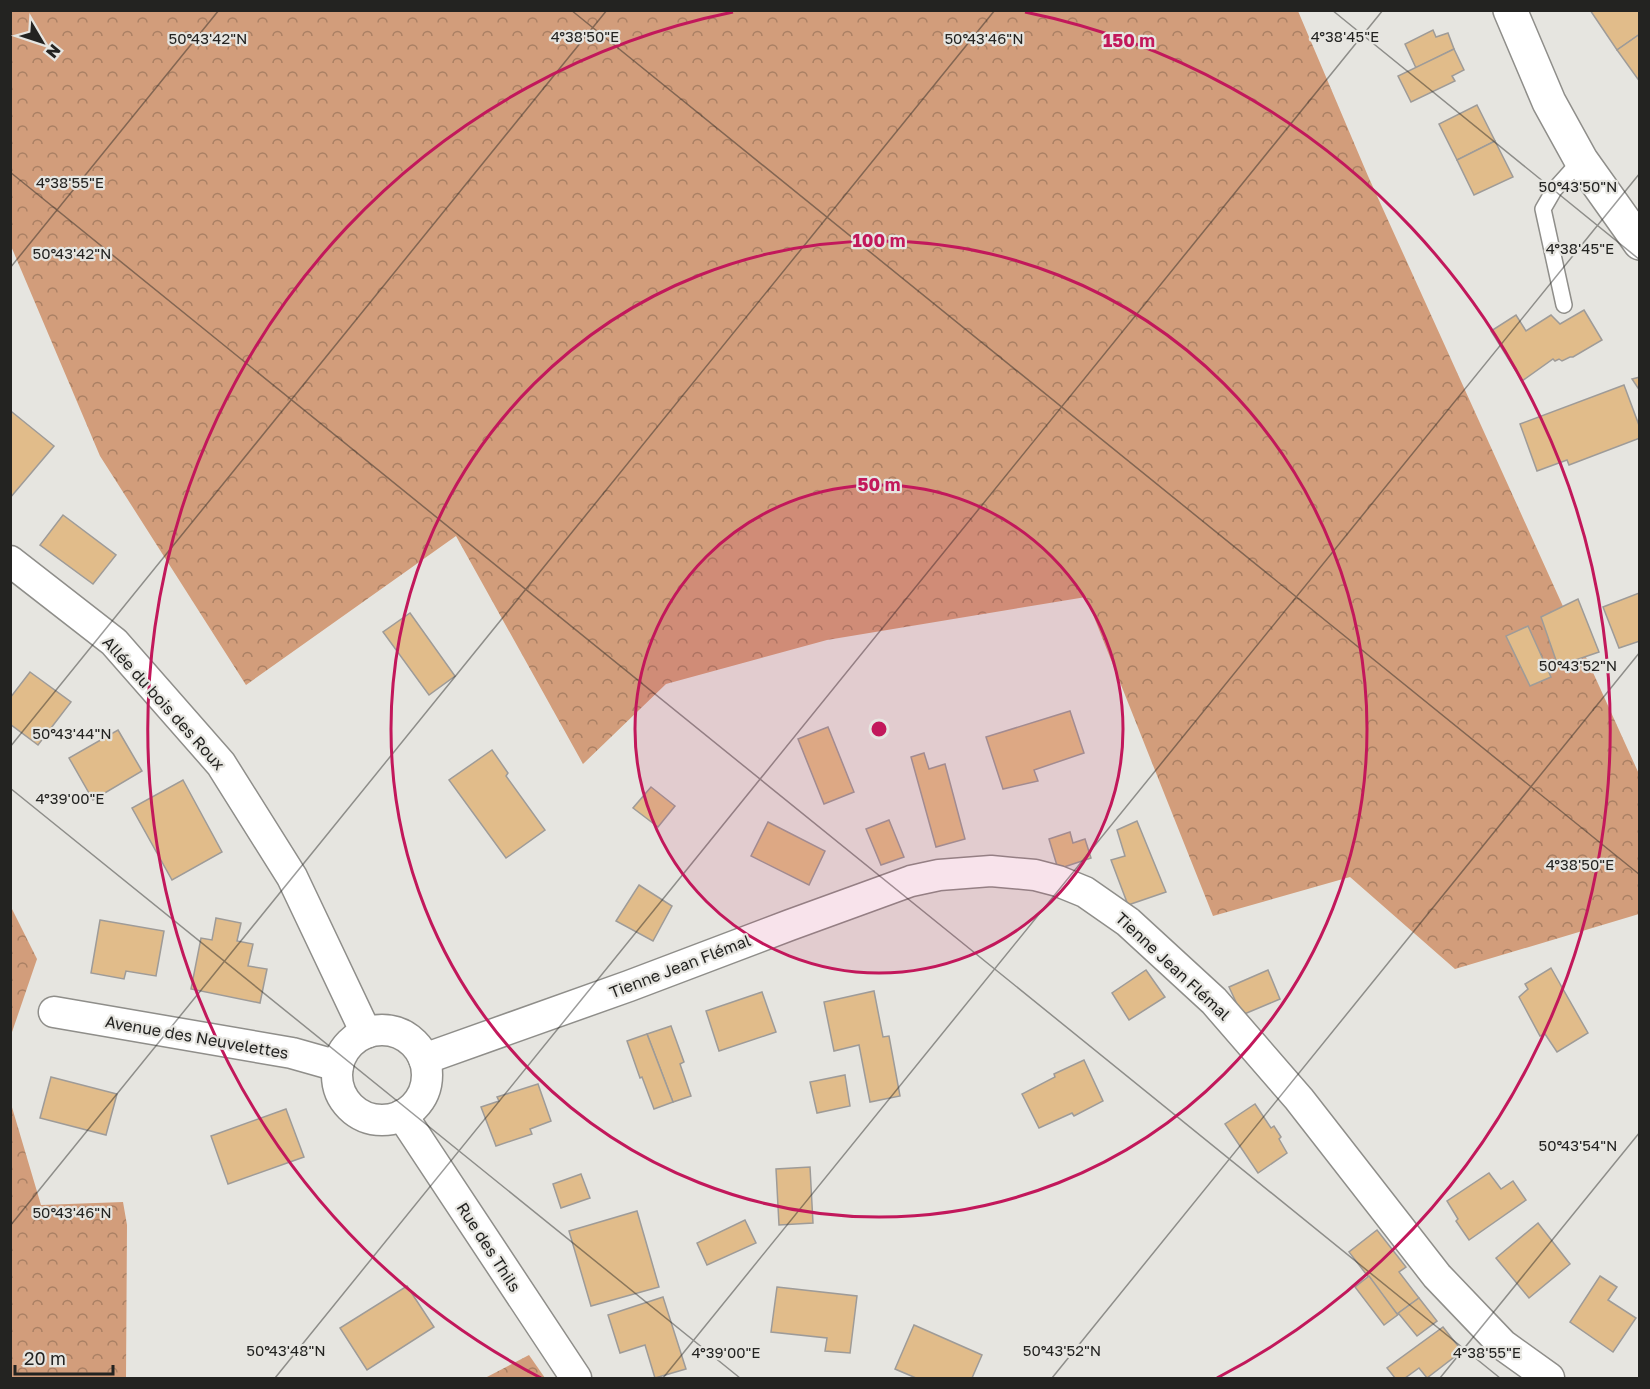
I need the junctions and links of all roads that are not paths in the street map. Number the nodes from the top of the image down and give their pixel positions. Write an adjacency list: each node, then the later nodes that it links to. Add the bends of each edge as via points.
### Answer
1 (1509, 10): 2 (main road, via 1549,102)
2 (1581, 160): 3 (main road); 4 (lane, via 1543,209)
3 (1640, 243)
4 (1564, 305)
5 (10, 561): 7 (street, Allée du bois des Roux, via 114,642 221,764 292,878)
6 (54, 1012): 9 (street, Avenue des Neuvelettes, via 292,1053)
7 (366, 1033): 8 (street, via 398,1033 419,1048); 9 (street, via 345,1049)
8 (424, 1059): 10 (street, via 424,1092); 12 (street, Tienne Jean Flémal, via 911,881 991,871 1058,881 1085,892 1128,922 1214,1000 1299,1099 1437,1276 1503,1345)
9 (338, 1066): 10 (street, via 338,1087 354,1111 379,1120)
10 (402, 1116): 11 (street, Rue des Thils)
11 (576, 1378)
12 (1549, 1378)

